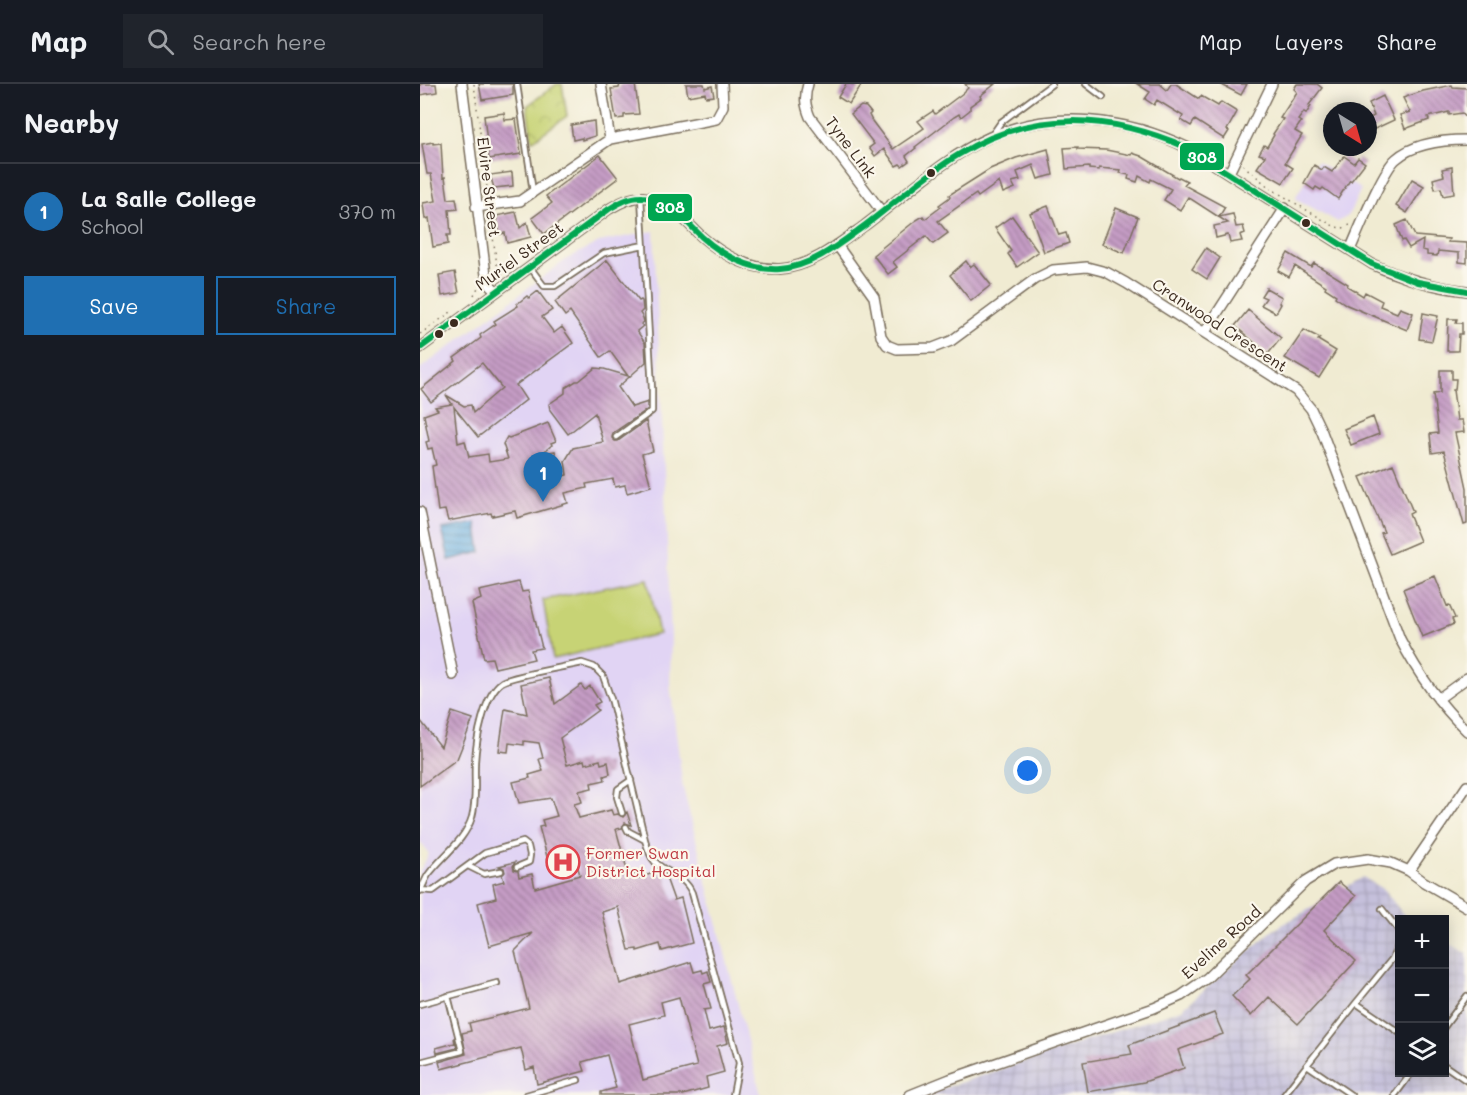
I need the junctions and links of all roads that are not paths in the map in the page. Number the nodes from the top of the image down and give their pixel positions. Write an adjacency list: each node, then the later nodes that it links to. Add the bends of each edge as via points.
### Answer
1 (462, 84): 16 (street, Elvire Street)
2 (517, 84): 14 (lane)
3 (601, 84): 11 (street)
4 (722, 84): 11 (street, via 723,106 716,119)
5 (808, 84): 18 (street, Tyne Link, via 805,96 810,117)
6 (1053, 84): 10 (lane, via 1001,122)
7 (1086, 84): 9 (lane)
8 (1272, 84): 13 (street)
9 (1102, 97)
10 (991, 137): 13 (street, via 1046,122 1113,123 1169,138); 18 (street, via 950,161)
11 (610, 139): 14 (street)
12 (1467, 140): 21 (street, via 1431,143 1395,159)
13 (1229, 173): 17 (street)
14 (533, 192): 16 (street, via 520,201)
15 (641, 197): 19 (lane); 20 (street, via 675,211 724,254 754,267 780,269 810,261); 22 (street, Muriel Street, via 609,209)
16 (476, 207): 23 (street, Elvire Street, via 486,275)
17 (1285, 208): 21 (street); 25 (street)
18 (882, 212): 20 (street)
19 (644, 245): 22 (lane, via 603,254 555,286 544,286); 27 (lane, via 652,411)
20 (837, 245): 25 (street, Cranwood Crescent, via 874,297 881,336 887,345 897,349 933,348 951,341 1035,279 1069,267 1106,272)
21 (1350, 250): 24 (street, via 1402,278)
22 (530, 267): 23 (street, Muriel Street)
23 (496, 291): 26 (street, Muriel Street)
24 (1467, 291)
25 (1205, 332): 31 (street, Cranwood Crescent, via 1296,392 1311,408 1400,639)
26 (420, 348)
27 (616, 437)
28 (420, 512): 29 (street)
29 (453, 675)
30 (1467, 678): 31 (street)
31 (1438, 699): 32 (street, Cranwood Crescent)
32 (1467, 730)
33 (631, 780): 35 (lane, via 618,789); 37 (lane); 42 (lane, via 612,702 603,676 594,667 582,663 504,681 493,690 479,734 472,818)
34 (1467, 786): 41 (street)
35 (622, 813)
36 (626, 827): 37 (lane)
37 (645, 840): 61 (lane, via 652,859 689,884 739,1063)
38 (468, 866): 39 (lane, via 485,853 523,842 528,846 529,862); 40 (lane, via 484,874); 42 (lane, via 433,891)
39 (517, 867)
40 (501, 872)
41 (1409, 872): 43 (street, Eveline Road); 62 (street, Eveline Road, via 1391,863 1368,859 1345,861 1324,869 1306,881 1207,978 1181,996)
42 (420, 891)
43 (1467, 907)
44 (1382, 909): 45 (lane)
45 (1395, 926)
46 (1395, 952): 50 (lane)
47 (497, 983): 48 (lane)
48 (448, 996): 51 (lane); 54 (lane, via 462,1051)
49 (1467, 996): 52 (lane)
50 (1356, 1003): 53 (lane); 55 (lane)
51 (420, 1004)
52 (1447, 1023)
53 (1395, 1030)
54 (420, 1062)
55 (1307, 1065): 63 (lane); 64 (lane)
56 (1449, 1068): 59 (lane)
57 (1408, 1077): 65 (lane)
58 (578, 1080): 60 (lane)
59 (1467, 1081)
60 (526, 1095)
61 (734, 1095)
62 (910, 1095)
63 (1284, 1095)
64 (1351, 1095)
65 (1395, 1095)

